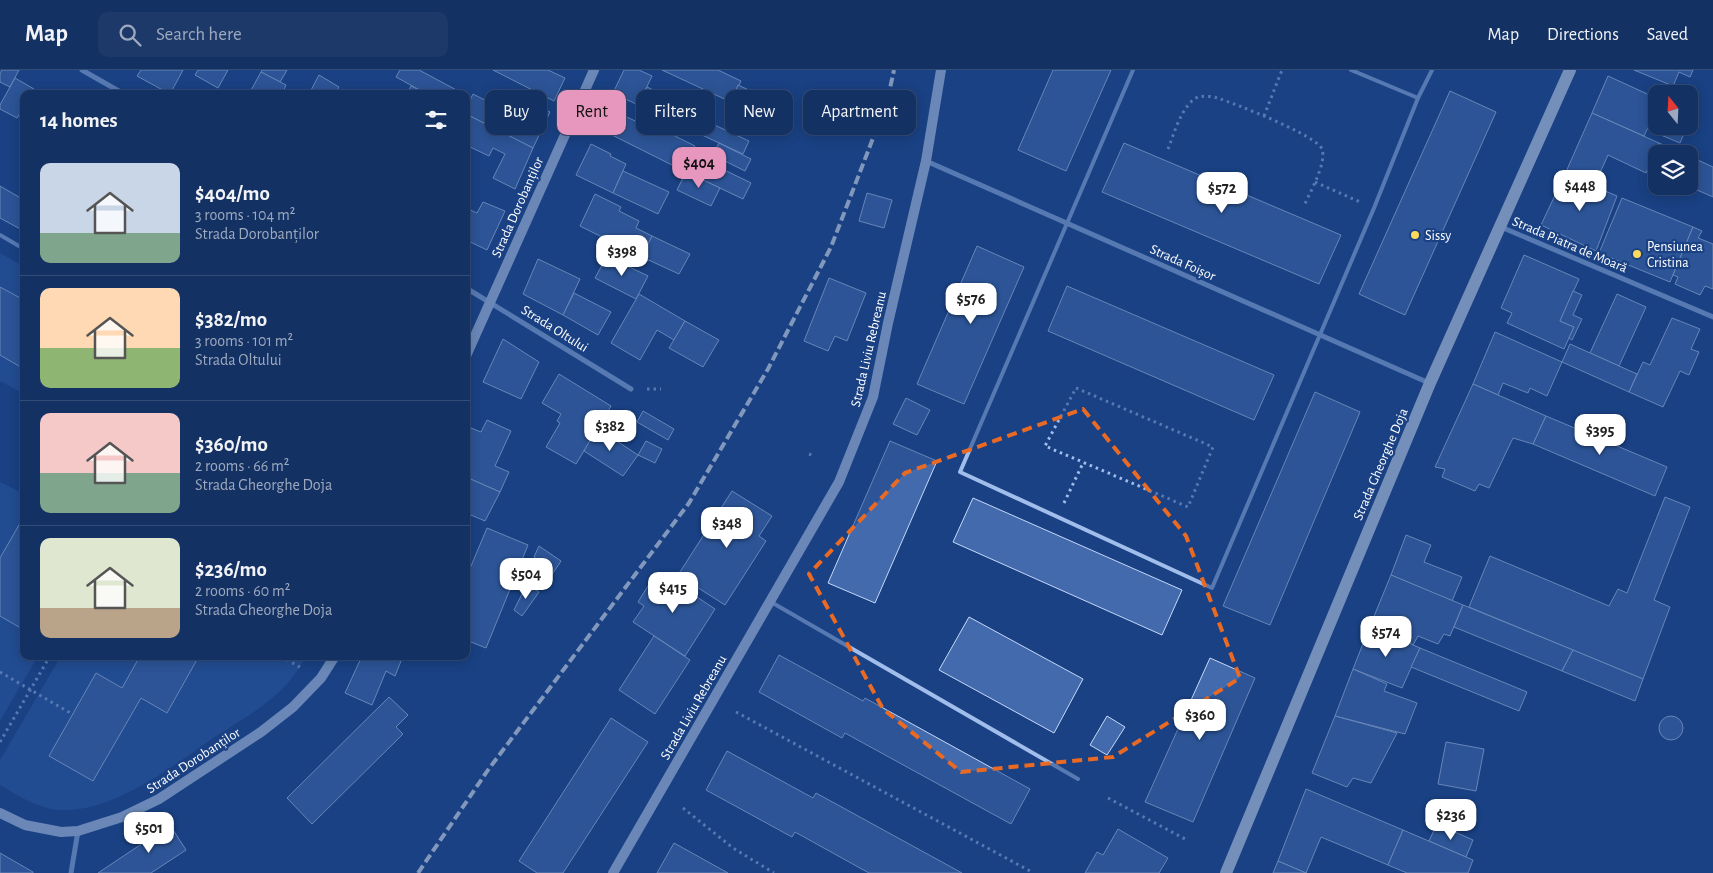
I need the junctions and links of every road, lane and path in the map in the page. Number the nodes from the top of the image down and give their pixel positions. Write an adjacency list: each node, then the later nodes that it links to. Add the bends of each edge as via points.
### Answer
1 (82, 70): 9 (street)
2 (594, 70): 22 (street, Strada Dorobanților)
3 (941, 70): 13 (street, Strada Liviu Rebreanu)
4 (1133, 70): 17 (lane)
5 (1282, 70): 11 (path)
6 (1351, 70): 10 (lane)
7 (1432, 70): 10 (lane)
8 (1570, 70): 18 (main road, Strada Gheorghe Doja)
9 (117, 90)
10 (1418, 98): 16 (lane)
11 (1264, 116): 12 (path, via 1215,97 1199,97 1187,106); 14 (path, via 1310,138 1322,148 1323,162)
12 (1168, 149)
13 (926, 161): 17 (street, Strada Foișor); 32 (street, Strada Liviu Rebreanu, via 873,397 839,482)
14 (1315, 182): 15 (path); 16 (path)
15 (1304, 206)
16 (1374, 208): 24 (lane)
17 (1068, 223): 24 (street, Strada Foișor); 31 (lane, via 960,472)
18 (1501, 227): 23 (street, Strada Piatra de Moară); 26 (main road, Strada Gheorghe Doja)
19 (0, 235): 20 (lane)
20 (20, 247)
21 (470, 290): 22 (street, Strada Oltului)
22 (490, 301): 25 (street, Strada Dorobanților); 27 (street, Strada Oltului)
23 (1713, 317)
24 (1320, 336): 26 (street, Strada Foișor); 31 (lane, via 1212,588)
25 (470, 347)
26 (1430, 383): 52 (main road, Strada Gheorghe Doja)
27 (631, 389)
28 (808, 454): 29 (path)
29 (814, 456)
30 (1083, 463): 30 (path, via 1046,446 1076,388 1213,447 1188,507); 31 (path)
31 (1057, 517)
32 (769, 601): 42 (lane); 50 (street, Strada Liviu Rebreanu)
33 (48, 660): 38 (path)
34 (288, 660): 36 (path)
35 (332, 660): 46 (street, Strada Dorobanților, via 321,678 293,707 261,732 159,799 122,817)
36 (308, 671)
37 (0, 672): 38 (path)
38 (30, 690): 40 (path); 41 (path)
39 (736, 712): 48 (path)
40 (72, 714)
41 (0, 742)
42 (1078, 779)
43 (1108, 798): 47 (path)
44 (683, 808): 51 (path, via 734,848)
45 (0, 813): 46 (street, Strada Dorobanților, via 25,825 61,832)
46 (78, 831): 49 (street)
47 (1188, 840)
48 (1030, 871)
49 (71, 873)
50 (614, 873)
51 (774, 873)
52 (1226, 873)

